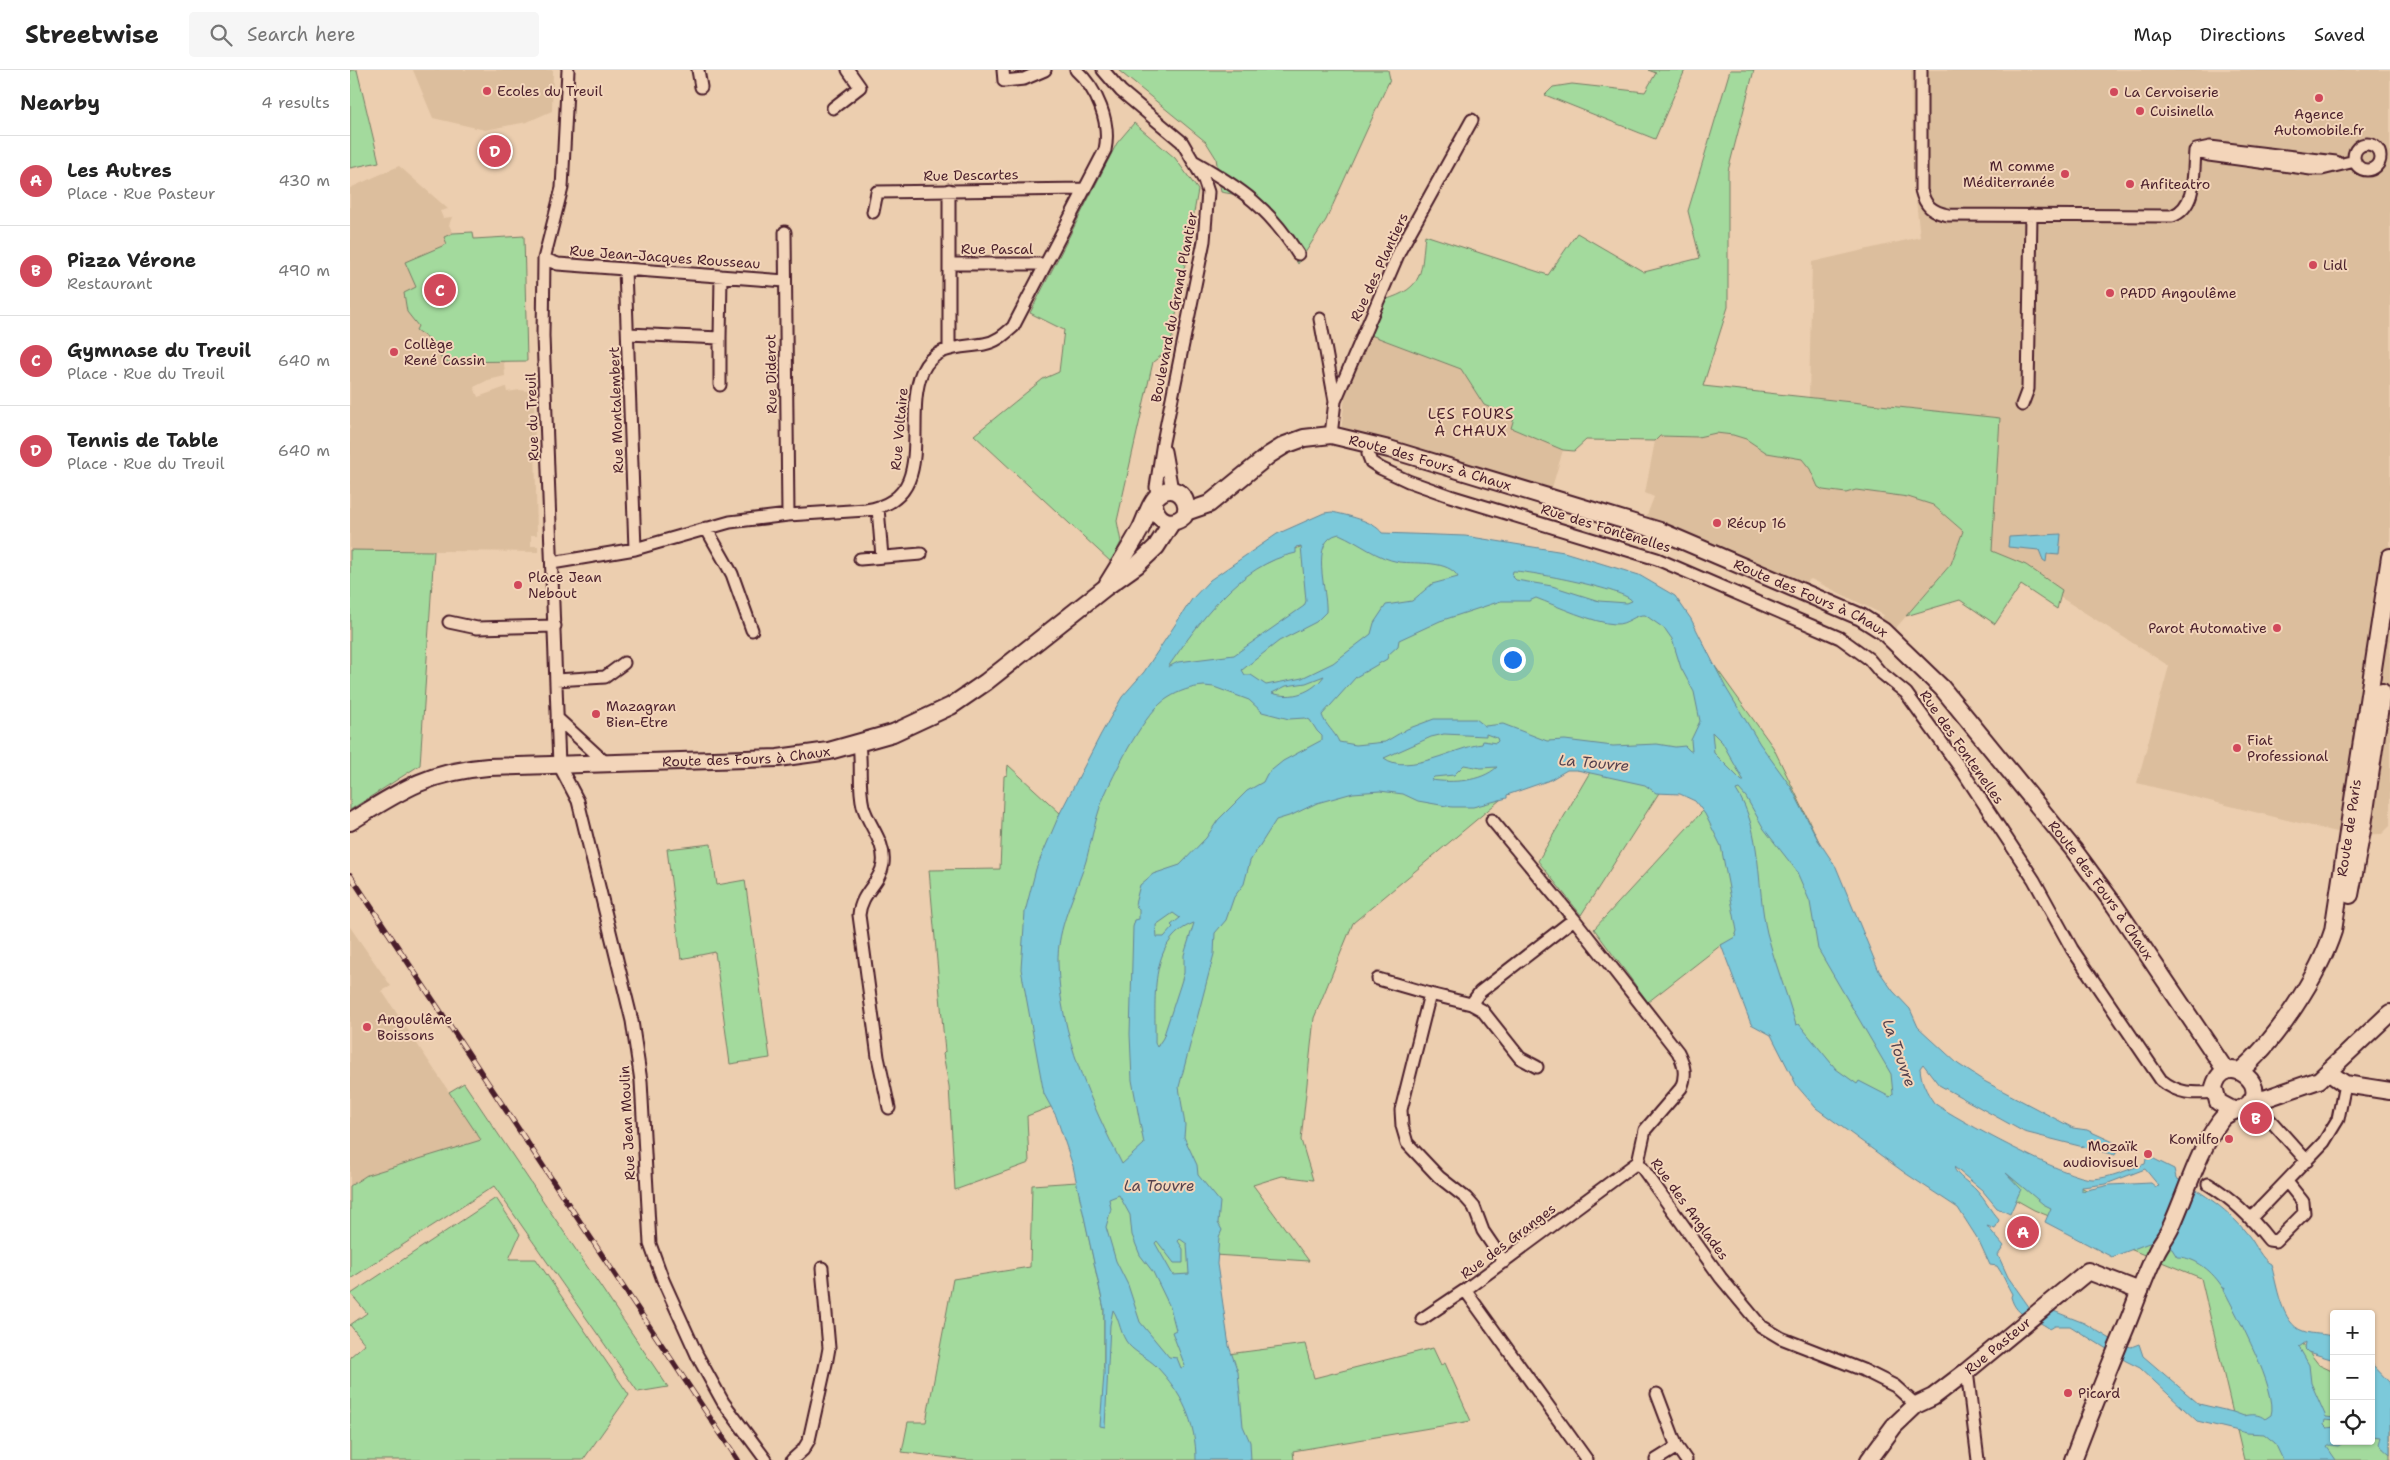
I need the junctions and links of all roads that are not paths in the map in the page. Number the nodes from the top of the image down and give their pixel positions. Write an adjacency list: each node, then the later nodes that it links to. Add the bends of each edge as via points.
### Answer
1 (568, 70): 22 (street, Rue du Treuil, via 562,188)
2 (698, 70): 9 (street)
3 (848, 70): 10 (street, via 860,87)
4 (1003, 70): 5 (street, via 1004,81 1024,79)
5 (1045, 70)
6 (1076, 70): 16 (street, Rue Voltaire, via 1099,103 1107,141)
7 (1102, 70): 14 (street, Boulevard du Grand Plantier, via 1121,92 1182,142)
8 (1921, 70): 19 (street, via 1920,174 1922,195 1928,208 1948,215)
9 (701, 86)
10 (833, 108)
11 (1472, 120): 33 (street, Rue des Plantiers, via 1400,250)
12 (2390, 146): 13 (street)
13 (2383, 154): 15 (street, via 2375,167 2368,170); 15 (street, via 2369,144 2361,146)
14 (1195, 162): 21 (street, via 1235,185 1266,211 1282,228); 36 (street, Boulevard du Grand Plantier, via 1208,192 1205,232)
15 (2350, 162): 19 (street, via 2248,156 2210,146 2195,151 2189,201 2180,213 2165,216)
16 (1085, 189): 17 (street, Rue Descartes); 24 (street, Rue Voltaire)
17 (949, 190): 18 (street, Rue Descartes, via 877,192); 23 (street, Rue Pascal)
18 (873, 212)
19 (2031, 215): 34 (street, via 2028,389)
20 (785, 232): 27 (street, Rue Diderot)
21 (1298, 254)
22 (544, 259): 25 (street, Rue Jean-Jacques Rousseau, via 558,264); 48 (street, Rue du Treuil, via 543,336)
23 (949, 264): 24 (street, Rue Pascal); 31 (street, Rue Pascal)
24 (1045, 264): 31 (street, Rue Voltaire, via 1023,312 1002,338 985,344)
25 (626, 269): 26 (street, Rue Jean-Jacques Rousseau); 29 (street, Rue Montalembert)
26 (721, 276): 27 (street, Rue Jean-Jacques Rousseau); 30 (street)
27 (785, 281): 40 (street, Rue Diderot)
28 (1320, 319): 33 (street)
29 (628, 334): 30 (street); 43 (street, Rue Montalembert)
30 (720, 338): 32 (street)
31 (949, 348): 39 (street, Rue Voltaire, via 930,360 922,371 918,386 914,467 910,479 896,499)
32 (720, 386)
33 (1335, 402): 35 (street, Rue des Plantiers)
34 (2022, 405)
35 (1330, 435): 37 (street, Route des Fours à Chaux); 38 (street, Route des Fours à Chaux, via 1304,438 1277,449 1218,496)
36 (1163, 442): 38 (street, Boulevard du Grand Plantier); 38 (street, Boulevard du Grand Plantier, via 1156,486)
37 (1370, 443): 68 (street, Route des Fours à Chaux, via 1660,531 1840,607 1884,631 1942,688 2073,849); 73 (street, Rue des Fontenelles, via 1368,454 1371,462 1408,481 1657,559 1798,618 1840,638 1869,659 1906,693 1963,772 2034,880 2072,948 2161,1080 2182,1093)
38 (1171, 500): 41 (street, Route des Fours à Chaux, via 1182,519); 41 (street, via 1157,515); 49 (street, Route des Fours à Chaux)
39 (878, 508): 40 (street, Rue Voltaire); 45 (street)
40 (788, 515): 42 (street, Rue Voltaire)
41 (1172, 522): 49 (street, Route des Fours à Chaux, via 1150,554)
42 (706, 528): 43 (street, Rue Voltaire); 52 (street, via 732,574)
43 (635, 549): 48 (street, Rue Voltaire)
44 (921, 554): 45 (street)
45 (882, 557): 47 (street)
46 (2390, 557): 68 (street, Route de Paris, via 2334,931 2316,971 2264,1047)
47 (860, 559)
48 (552, 563): 51 (street, Rue du Treuil)
49 (1106, 587): 57 (street, Route des Fours à Chaux, via 965,697 910,726)
50 (449, 622): 51 (street, via 477,628)
51 (555, 626): 55 (street, Rue du Treuil)
52 (752, 630)
53 (2390, 635): 70 (street, Route de Paris, via 2364,825 2340,940 2322,978)
54 (624, 663): 55 (street, via 605,677)
55 (556, 680): 56 (street, Rue du Treuil)
56 (557, 718): 58 (street); 59 (street, Rue du Treuil)
57 (859, 744): 58 (street, Route des Fours à Chaux, via 778,758); 75 (street, via 863,805 883,853 880,874 863,897 859,915)
58 (607, 764): 59 (street, Route des Fours à Chaux)
59 (560, 765): 60 (street, Route des Fours à Chaux, via 488,767 442,774 408,786); 92 (street, Rue Jean Moulin, via 578,801 632,1021 641,1080 650,1244 684,1330 708,1376)
60 (353, 820)
61 (1492, 820): 62 (street, Rue des Anglades)
62 (1574, 919): 65 (street, via 1480,992); 78 (street, Rue des Anglades, via 1684,1063 1684,1082 1645,1130)
63 (1378, 978): 64 (street)
64 (1430, 994): 65 (street); 83 (street, via 1401,1110 1402,1126 1407,1143 1416,1155 1474,1207 1483,1231)
65 (1471, 1004): 67 (street, via 1482,1010 1520,1058)
66 (2390, 1013): 69 (street)
67 (1537, 1067)
68 (2233, 1071): 70 (street, via 2249,1077); 73 (street, via 2218,1078)
69 (2328, 1072): 71 (street); 74 (street, via 2319,1080)
70 (2252, 1082): 74 (street)
71 (2345, 1084): 72 (street); 77 (street, via 2338,1119)
72 (2390, 1091)
73 (2216, 1097): 76 (street); 79 (street)
74 (2254, 1101): 76 (street); 77 (street)
75 (888, 1108)
76 (2233, 1110): 79 (street, via 2221,1119)
77 (2307, 1161): 80 (street)
78 (1638, 1162): 83 (street, Rue des Granges); 90 (street, Rue des Anglades, via 1721,1278 1762,1326 1781,1338 1863,1370 1894,1386)
79 (2187, 1172): 86 (street, via 2171,1228 2156,1252)
80 (2287, 1182): 82 (street); 82 (street, via 2303,1202 2304,1213 2276,1241 2269,1240)
81 (2208, 1184): 82 (street)
82 (2251, 1218)
83 (1504, 1262): 85 (street, Rue des Granges)
84 (822, 1268): 93 (street, via 827,1359 809,1440)
85 (1465, 1290): 87 (street); 94 (street, Rue des Granges)
86 (2140, 1291): 88 (street, Rue Pasteur, via 2088,1271); 99 (street)
87 (1422, 1318)
88 (1967, 1371): 90 (street, Rue Pasteur); 98 (street)
89 (1657, 1394): 91 (street)
90 (1916, 1405): 97 (street, Rue Pasteur, via 1894,1426)
91 (1677, 1447): 95 (street); 96 (street)
92 (766, 1460)
93 (792, 1460)
94 (1587, 1460)
95 (1656, 1460)
96 (1686, 1460)
97 (1869, 1460)
98 (1978, 1460)
99 (2073, 1460)

